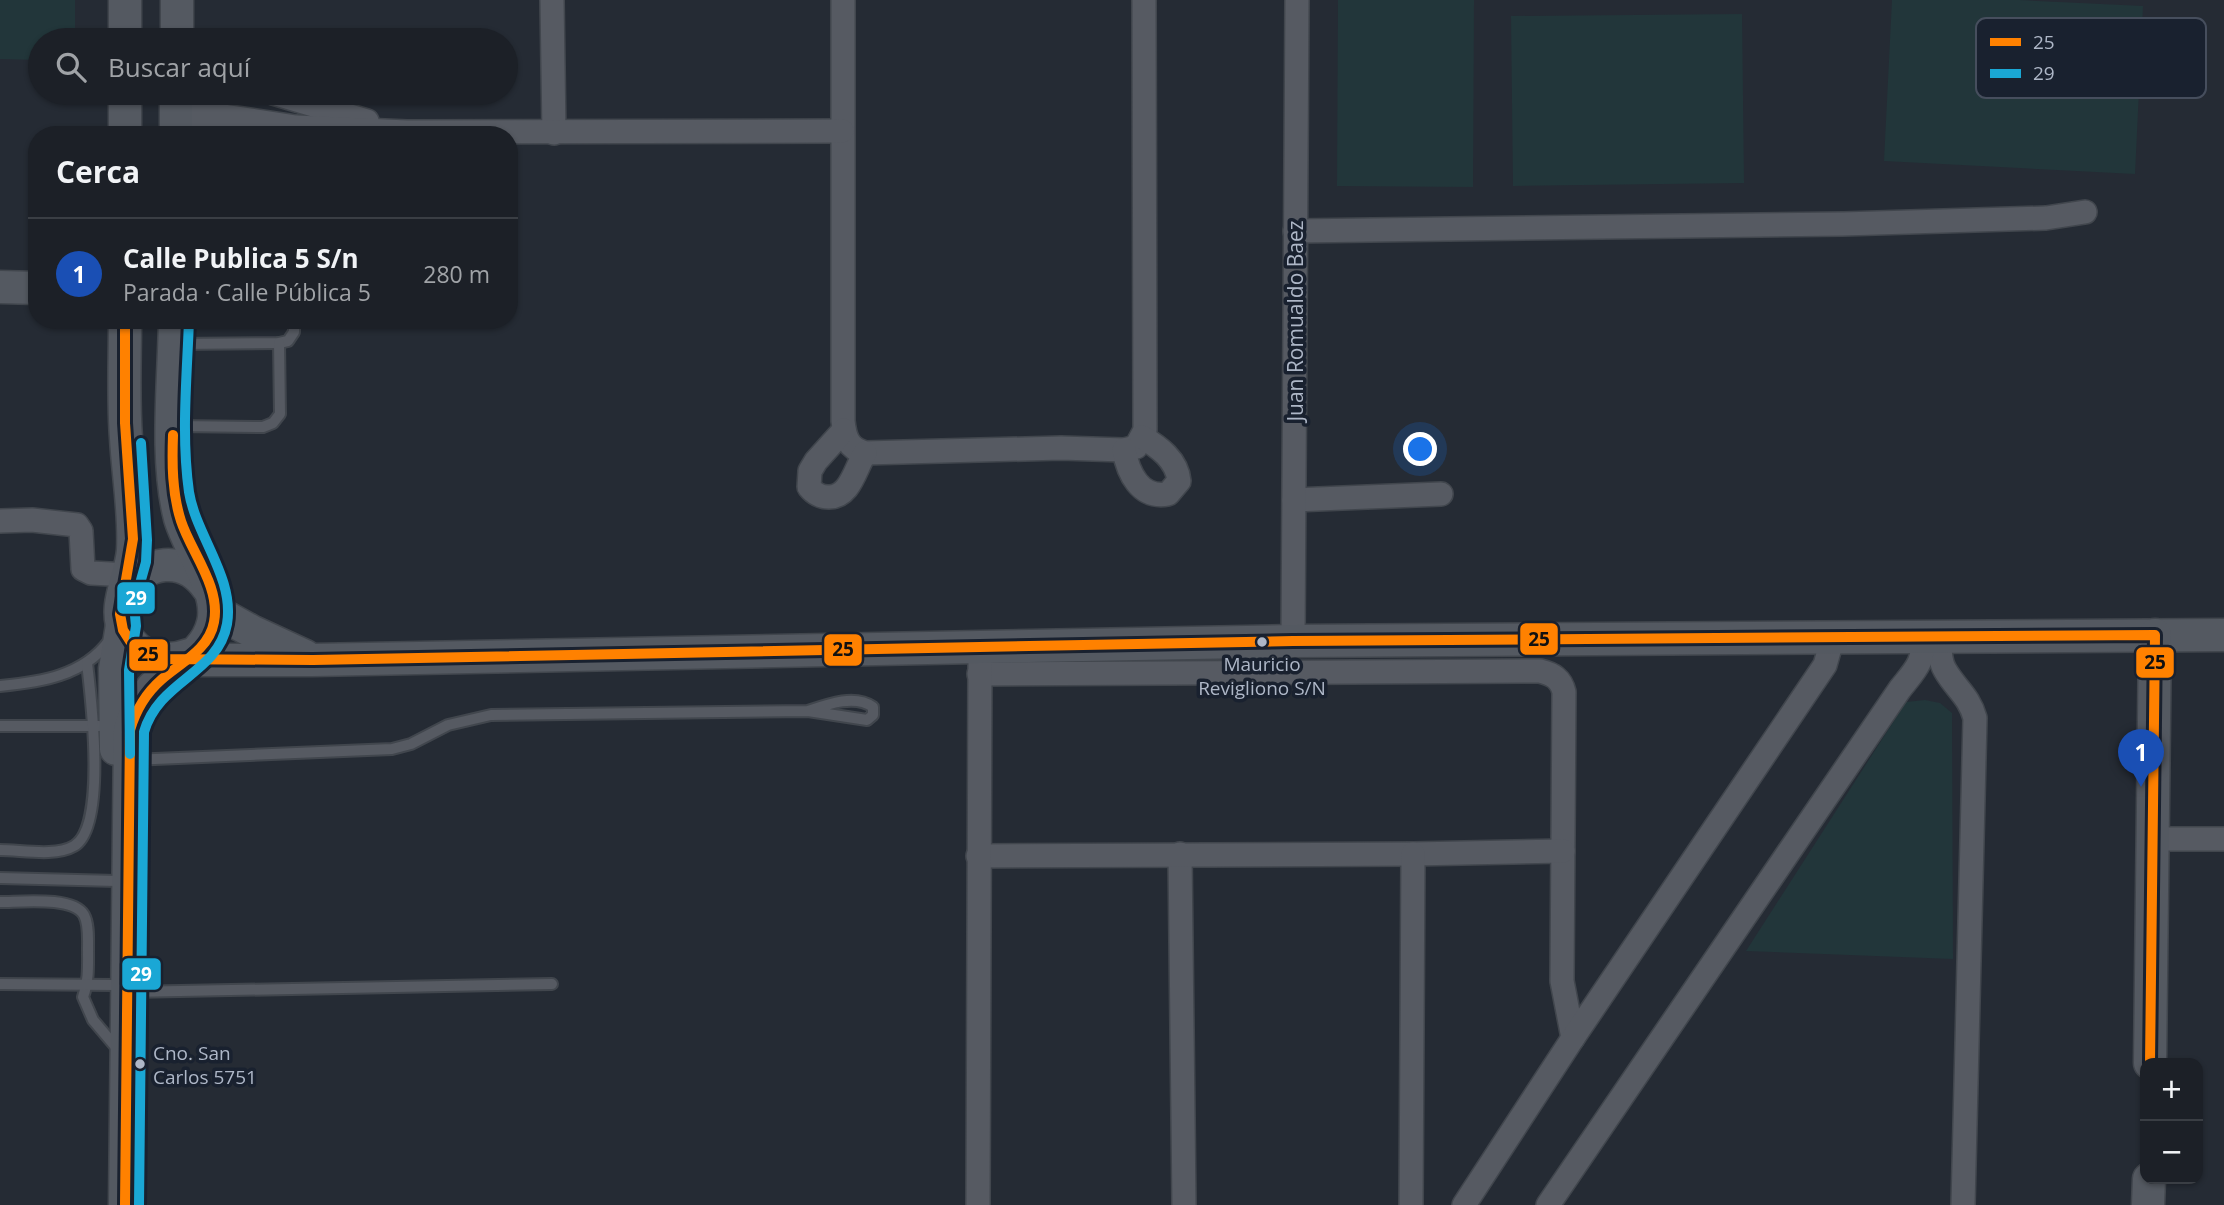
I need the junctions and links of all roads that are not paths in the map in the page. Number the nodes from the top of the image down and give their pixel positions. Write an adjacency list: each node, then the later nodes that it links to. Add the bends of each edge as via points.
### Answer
1 (125, 0): 7 (main road)
2 (177, 0): 8 (main road)
3 (552, 0): 17 (street)
4 (843, 0): 15 (street)
5 (1144, 0): 28 (street, via 1145,430 1133,443)
6 (1297, 0): 19 (street, Juan Romualdo Baez)
7 (125, 28)
8 (177, 28)
9 (125, 105): 12 (main road)
10 (314, 105): 14 (street)
11 (176, 114): 13 (street, via 224,116)
12 (125, 126)
13 (272, 126)
14 (386, 126)
15 (842, 131): 17 (street); 27 (street)
16 (518, 133): 17 (street)
17 (554, 133)
18 (2085, 212): 19 (street, via 2046,218 1843,224)
19 (1295, 231): 30 (street, Juan Romualdo Baez)
20 (0, 287): 21 (main road)
21 (28, 288)
22 (125, 329): 32 (main road, via 133,539)
23 (294, 329): 25 (lane, via 288,341)
24 (174, 332): 25 (lane); 26 (main road)
25 (279, 343): 26 (lane, via 279,414 273,423 263,427)
26 (173, 426): 33 (main road, via 173,474 180,517)
27 (845, 430): 28 (street, via 850,445); 28 (street, via 810,471 808,480 814,493 823,497 842,494)
28 (865, 453)
29 (1441, 494): 30 (street)
30 (1294, 500): 39 (street, Juan Romualdo Baez)
31 (0, 521): 32 (street, via 76,525 81,531 83,569)
32 (126, 584): 33 (main road, via 137,575 169,565 200,577); 34 (main road, via 120,604)
33 (214, 603): 40 (main road, via 210,633); 41 (main road, via 253,632)
34 (122, 625): 40 (main road, via 138,650); 43 (lane); 49 (main road)
35 (2155, 635): 36 (main road); 38 (main road); 51 (main road)
36 (2224, 635)
37 (1833, 637): 38 (main road); 39 (main road); 64 (street, via 1825,664)
38 (1931, 637): 44 (street); 45 (street)
39 (1293, 641): 42 (main road)
40 (184, 657): 41 (main road); 50 (main road, via 138,708 130,730)
41 (313, 660): 42 (main road)
42 (979, 660): 54 (street, via 1552,674 1564,692); 57 (street)
43 (87, 663): 46 (lane, via 61,677); 49 (lane)
44 (1911, 674): 45 (street); 73 (street)
45 (1948, 674): 74 (street, via 1971,704 1975,718)
46 (0, 686)
47 (808, 711): 47 (lane, via 867,720 873,715 873,707 866,701 831,703); 50 (lane, via 491,715 448,725 411,744 392,748)
48 (0, 726): 49 (lane)
49 (105, 726): 53 (lane, via 92,808 85,834 76,845 61,851); 59 (main road)
50 (128, 760): 63 (main road)
51 (2154, 839): 52 (street); 65 (main road)
52 (2224, 839)
53 (0, 850)
54 (1563, 851): 55 (street); 64 (street, via 1562,981)
55 (1413, 854): 56 (street); 71 (street)
56 (1180, 855): 57 (street); 70 (street)
57 (978, 856): 69 (street)
58 (0, 878): 59 (lane)
59 (117, 881): 63 (main road)
60 (0, 902): 63 (lane, via 77,907 86,917 88,943)
61 (0, 984): 63 (lane)
62 (552, 984): 63 (lane)
63 (110, 987): 67 (main road, via 115,1046); 68 (main road)
64 (1573, 1038): 72 (street)
65 (2150, 1058)
66 (2148, 1184): 75 (main road)
67 (114, 1205)
68 (125, 1205)
69 (978, 1205)
70 (1184, 1205)
71 (1411, 1205)
72 (1464, 1205)
73 (1548, 1205)
74 (1963, 1205)
75 (2148, 1205)

